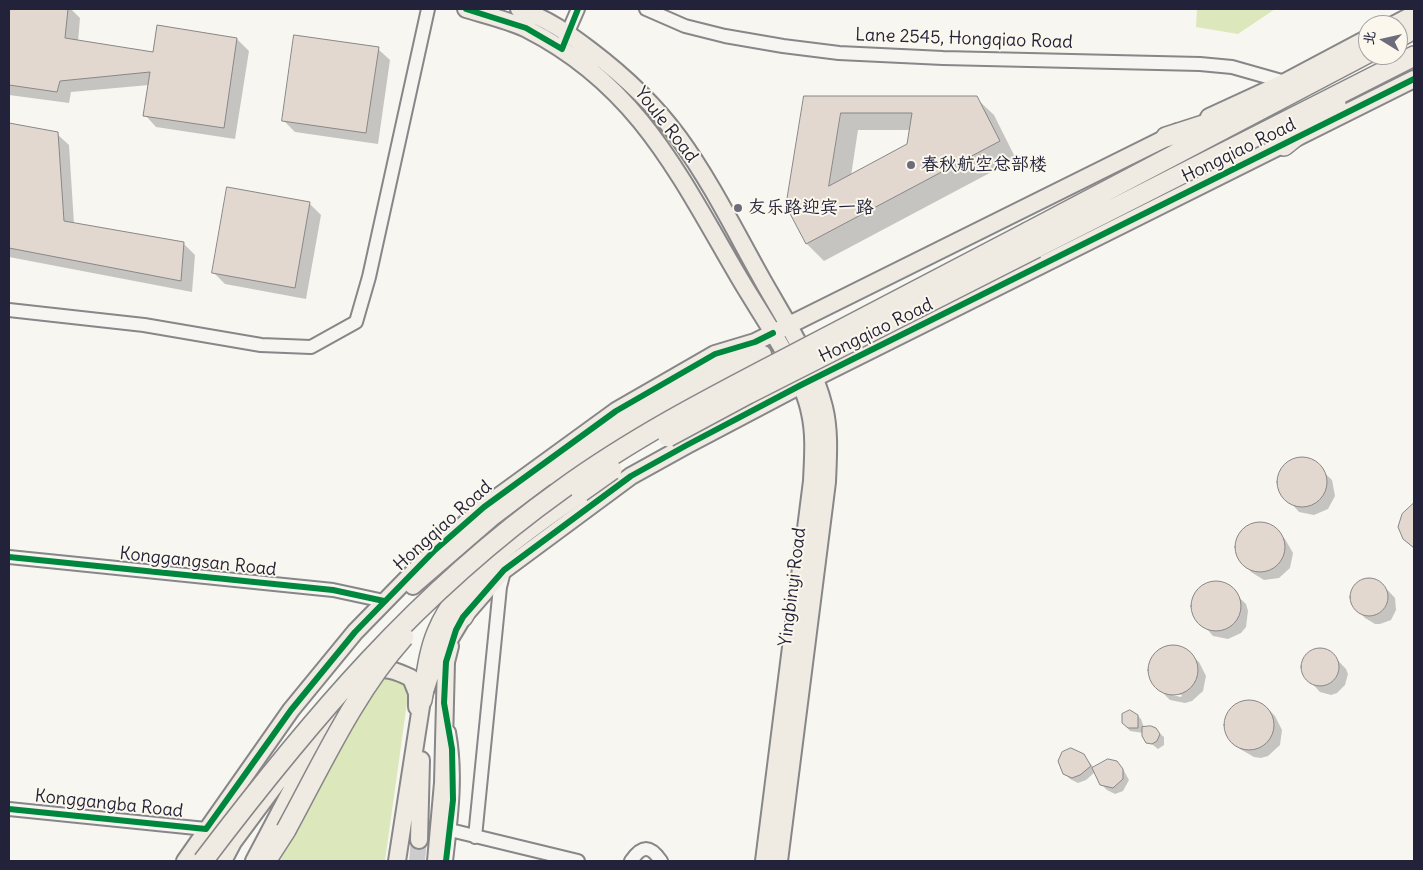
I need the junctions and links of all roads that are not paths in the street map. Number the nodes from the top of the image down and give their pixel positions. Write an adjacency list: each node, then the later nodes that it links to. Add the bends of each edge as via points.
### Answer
1 (428, 9): 17 (street, via 369,277 356,322 311,347 261,344 144,325)
2 (466, 9): 8 (main road, Youle Road, via 526,28)
3 (519, 9): 6 (main road, Youle Road)
4 (578, 9): 6 (street)
5 (646, 9): 13 (street, Lane 2545, Hongqiao Road, via 685,26 783,46 839,53 1200,64 1232,68)
6 (567, 32): 8 (street); 18 (main road, Youle Road, via 604,60 656,110 678,137)
7 (1358, 44): 13 (main road)
8 (562, 49): 19 (main road, Youle Road, via 621,98 663,148)
9 (1414, 56): 11 (highway)
10 (1358, 57): 13 (highway)
11 (1368, 79): 15 (highway); 16 (highway)
12 (1414, 79): 15 (main road, Hongqiao Road)
13 (1282, 91): 14 (highway); 16 (highway)
14 (1166, 137): 18 (main road, Hongqiao Road)
15 (1284, 146): 21 (main road, Hongqiao Road)
16 (1032, 240): 22 (highway, bridge, via 682,428 620,465); 23 (highway, bridge, via 692,408 562,489)
17 (9, 310)
18 (788, 325): 19 (main road, Hongqiao Road); 21 (main road, Yingbinyi Road)
19 (773, 333): 20 (main road, Hongqiao Road); 21 (main road, Yingbinyi Road)
20 (759, 348): 26 (main road, Hongqiao Road, via 715,354 616,411 484,506); 28 (main road, via 607,446 541,493 418,600 395,623); 38 (main road, Hongqiao Road, via 721,365 636,413 591,443 494,516 387,611 349,653 299,719 215,836)
21 (807, 382): 25 (main road, Hongqiao Road, via 631,476); 48 (main road, Yingbinyi Road, via 814,443 812,481); 49 (main road, Yingbinyi Road, via 824,407 829,443 827,482)
22 (526, 531): 27 (highway, via 479,588); 30 (highway, via 483,567 444,617 430,656)
23 (481, 553): 38 (highway, bridge, via 439,588 371,656); 41 (highway, bridge, via 401,640 373,677)
24 (9, 557): 26 (street, Konggangsan Road, via 333,590)
25 (504, 570): 27 (main road, Hongqiao Road); 36 (street)
26 (384, 601): 34 (main road, Hongqiao Road, via 291,710)
27 (460, 624): 30 (main road, Hongqiao Road, via 433,667); 31 (main road, Hongqiao Road, via 446,662)
28 (353, 679): 29 (main road); 32 (main road, via 370,670 384,668 411,678 417,693)
29 (342, 693): 39 (main road); 40 (main road)
30 (422, 700): 31 (main road, via 419,840); 32 (main road, Hongqiao Road)
31 (444, 703): 35 (street, via 452,749); 43 (main road, Hongqiao Road, via 443,783)
32 (418, 732): 42 (main road, Hongqiao Road)
33 (9, 809): 34 (street, Konggangba Road)
34 (206, 830): 37 (main road, Hongqiao Road); 38 (main road)
35 (450, 830): 36 (street); 44 (street)
36 (475, 837): 45 (street)
37 (185, 861)
38 (201, 861)
39 (222, 861)
40 (254, 861)
41 (266, 861)
42 (398, 861)
43 (436, 861)
44 (446, 861)
45 (578, 861)
46 (632, 861): 47 (street, via 642,849 652,851)
47 (661, 861)
48 (764, 861)
49 (779, 861)

